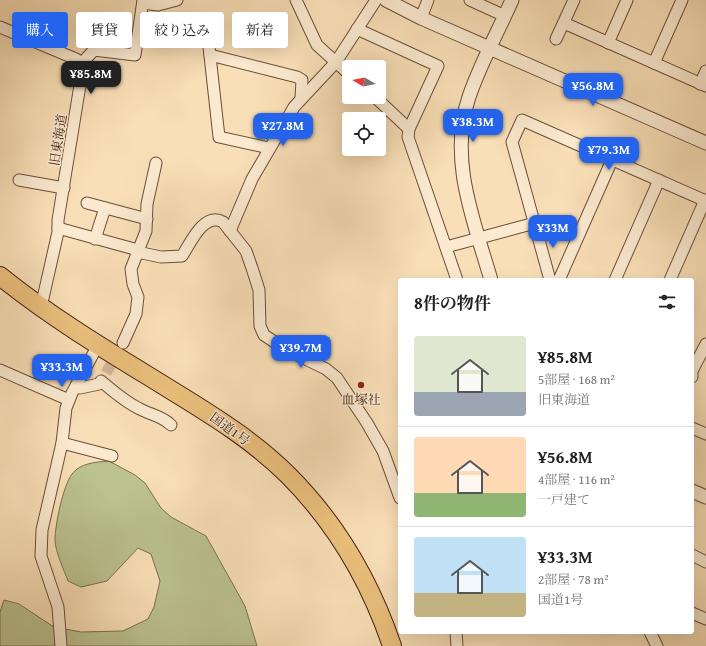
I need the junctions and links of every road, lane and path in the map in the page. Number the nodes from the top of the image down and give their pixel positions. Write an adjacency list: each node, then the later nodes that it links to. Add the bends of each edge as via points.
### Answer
1 (177, 0): 11 (street, via 158,5)
2 (296, 0): 20 (street, via 318,45)
3 (376, 0): 16 (street)
4 (386, 0): 13 (street)
5 (428, 0): 13 (street)
6 (470, 0): 12 (street)
7 (512, 0): 12 (street)
8 (574, 0): 14 (street)
9 (627, 0): 18 (street)
10 (682, 0): 22 (street)
11 (143, 2): 21 (street, via 135,55 94,50)
12 (505, 16): 19 (street)
13 (421, 18): 19 (street)
14 (564, 23): 17 (street); 18 (street)
15 (0, 27): 21 (street, via 76,59)
16 (357, 30): 20 (street); 28 (street, via 438,66)
17 (556, 39)
18 (608, 43): 22 (street)
19 (491, 49): 29 (street); 43 (street, via 469,97 463,119 460,153 465,188)
20 (336, 62): 23 (street); 26 (street)
21 (81, 64): 35 (street, 旧東海道, via 81,79)
22 (654, 64): 25 (street)
23 (342, 68)
24 (706, 71): 25 (street)
25 (703, 85)
26 (301, 98): 30 (street); 30 (street, via 303,85 302,80 297,77 209,51 219,137)
27 (382, 104): 28 (street)
28 (409, 129): 45 (street, via 408,137)
29 (706, 143)
30 (269, 148): 42 (street, via 252,179)
31 (612, 160): 34 (street); 40 (street, via 522,120 512,142); 51 (street)
32 (156, 163): 39 (street, via 147,204)
33 (19, 180): 35 (street)
34 (659, 180): 36 (street); 52 (street)
35 (64, 188): 41 (street, 旧東海道)
36 (705, 200): 53 (street)
37 (87, 203): 38 (street)
38 (105, 208): 39 (street); 44 (street)
39 (147, 219): 46 (street, via 146,231)
40 (535, 223): 43 (street); 50 (street)
41 (58, 228): 44 (street); 55 (street, 旧東海道)
42 (230, 231): 46 (street, via 218,219 211,220 198,230 182,256 161,257); 69 (street, via 246,251 252,268 259,290 260,326 264,335 326,369 337,378 382,451)
43 (479, 238): 45 (street); 49 (street)
44 (95, 239): 46 (street)
45 (446, 247): 48 (street)
46 (137, 251): 56 (street, via 131,269 138,300 135,319)
47 (0, 276): 55 (highway, 国道1号)
48 (456, 278)
49 (490, 278)
50 (549, 278)
51 (560, 278)
52 (616, 278)
53 (671, 278)
54 (0, 292): 58 (highway, 国道1号, via 38,320)
55 (41, 307): 58 (highway, 国道1号)
56 (123, 343)
57 (706, 344): 59 (street)
58 (95, 350): 61 (street); 78 (highway, 国道1号, via 228,442 288,492 335,551 361,600); 79 (highway, 国道1号, via 217,419 287,474 345,545 373,594)
59 (694, 367)
60 (0, 370): 62 (street)
61 (76, 386): 62 (street); 63 (street, via 80,388 99,384 103,377 123,399 140,410 166,420)
62 (69, 400): 66 (street)
63 (171, 425)
64 (694, 429): 65 (street)
65 (706, 434)
66 (62, 443): 67 (street); 77 (street, via 47,502 40,547 43,564 58,607)
67 (112, 456)
68 (694, 492): 70 (street)
69 (398, 493)
70 (706, 497)
71 (694, 556): 72 (street)
72 (706, 562)
73 (694, 614): 74 (street)
74 (706, 619)
75 (456, 634): 80 (street)
76 (651, 634): 81 (street)
77 (61, 646)
78 (380, 646)
79 (392, 646)
80 (457, 646)
81 (657, 646)

